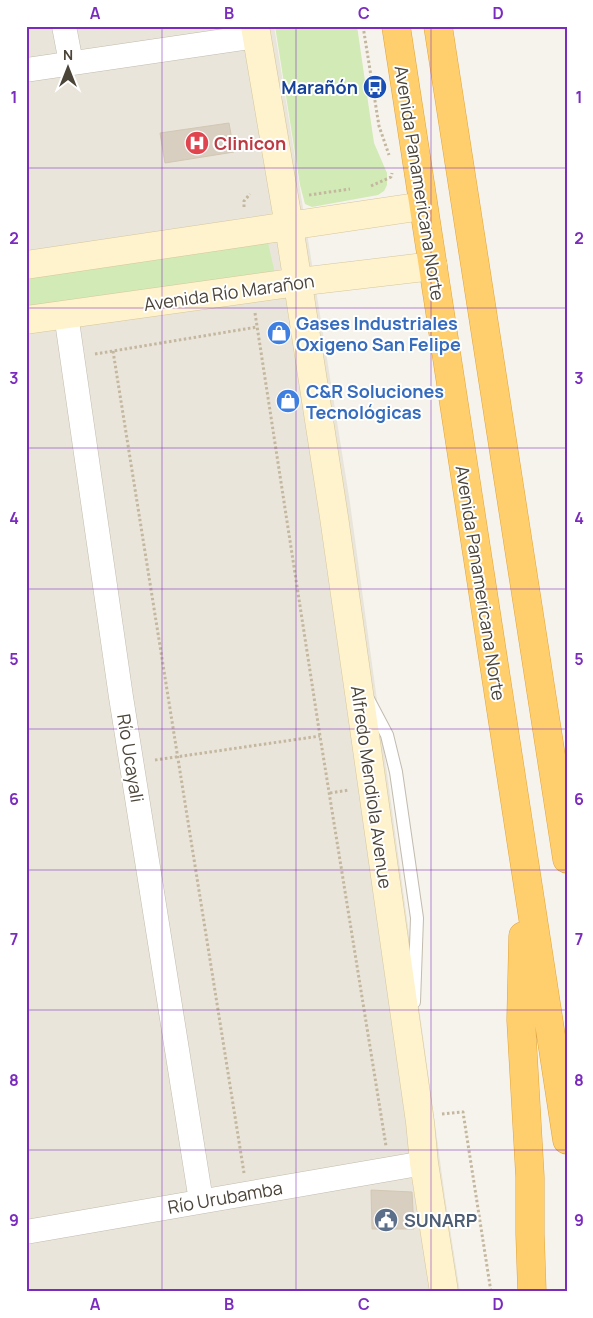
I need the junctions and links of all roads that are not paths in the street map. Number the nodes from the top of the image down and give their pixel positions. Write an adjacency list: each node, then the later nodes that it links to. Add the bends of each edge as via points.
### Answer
1 (64, 26): 5 (street)
2 (396, 26): 7 (highway, Avenida Panamericana Norte)
3 (438, 26): 14 (highway)
4 (256, 31): 5 (street); 8 (main road, Alfredo Mendiola Avenue)
5 (71, 63): 6 (street)
6 (26, 70)
7 (423, 206): 8 (main road); 10 (highway, Avenida Panamericana Norte)
8 (289, 226): 9 (main road); 11 (main road, Alfredo Mendiola Avenue)
9 (26, 265)
10 (432, 266): 11 (main road, Avenida Río Marañon); 15 (highway, Avenida Panamericana Norte)
11 (298, 282): 12 (main road, Avenida Río Marañon); 17 (main road, Alfredo Mendiola Avenue)
12 (66, 314): 13 (main road, Avenida Río Marañon); 18 (street, Río Ucayali, via 118,677)
13 (26, 320)
14 (566, 857)
15 (527, 882): 16 (highway, Avenida Panamericana Norte); 21 (highway, via 521,1020 530,1177)
16 (567, 1140)
17 (424, 1163): 18 (street, Río Urubamba); 20 (main road, Alfredo Mendiola Avenue)
18 (201, 1201): 19 (street, Río Urubamba)
19 (26, 1232)
20 (444, 1292)
21 (532, 1292)

